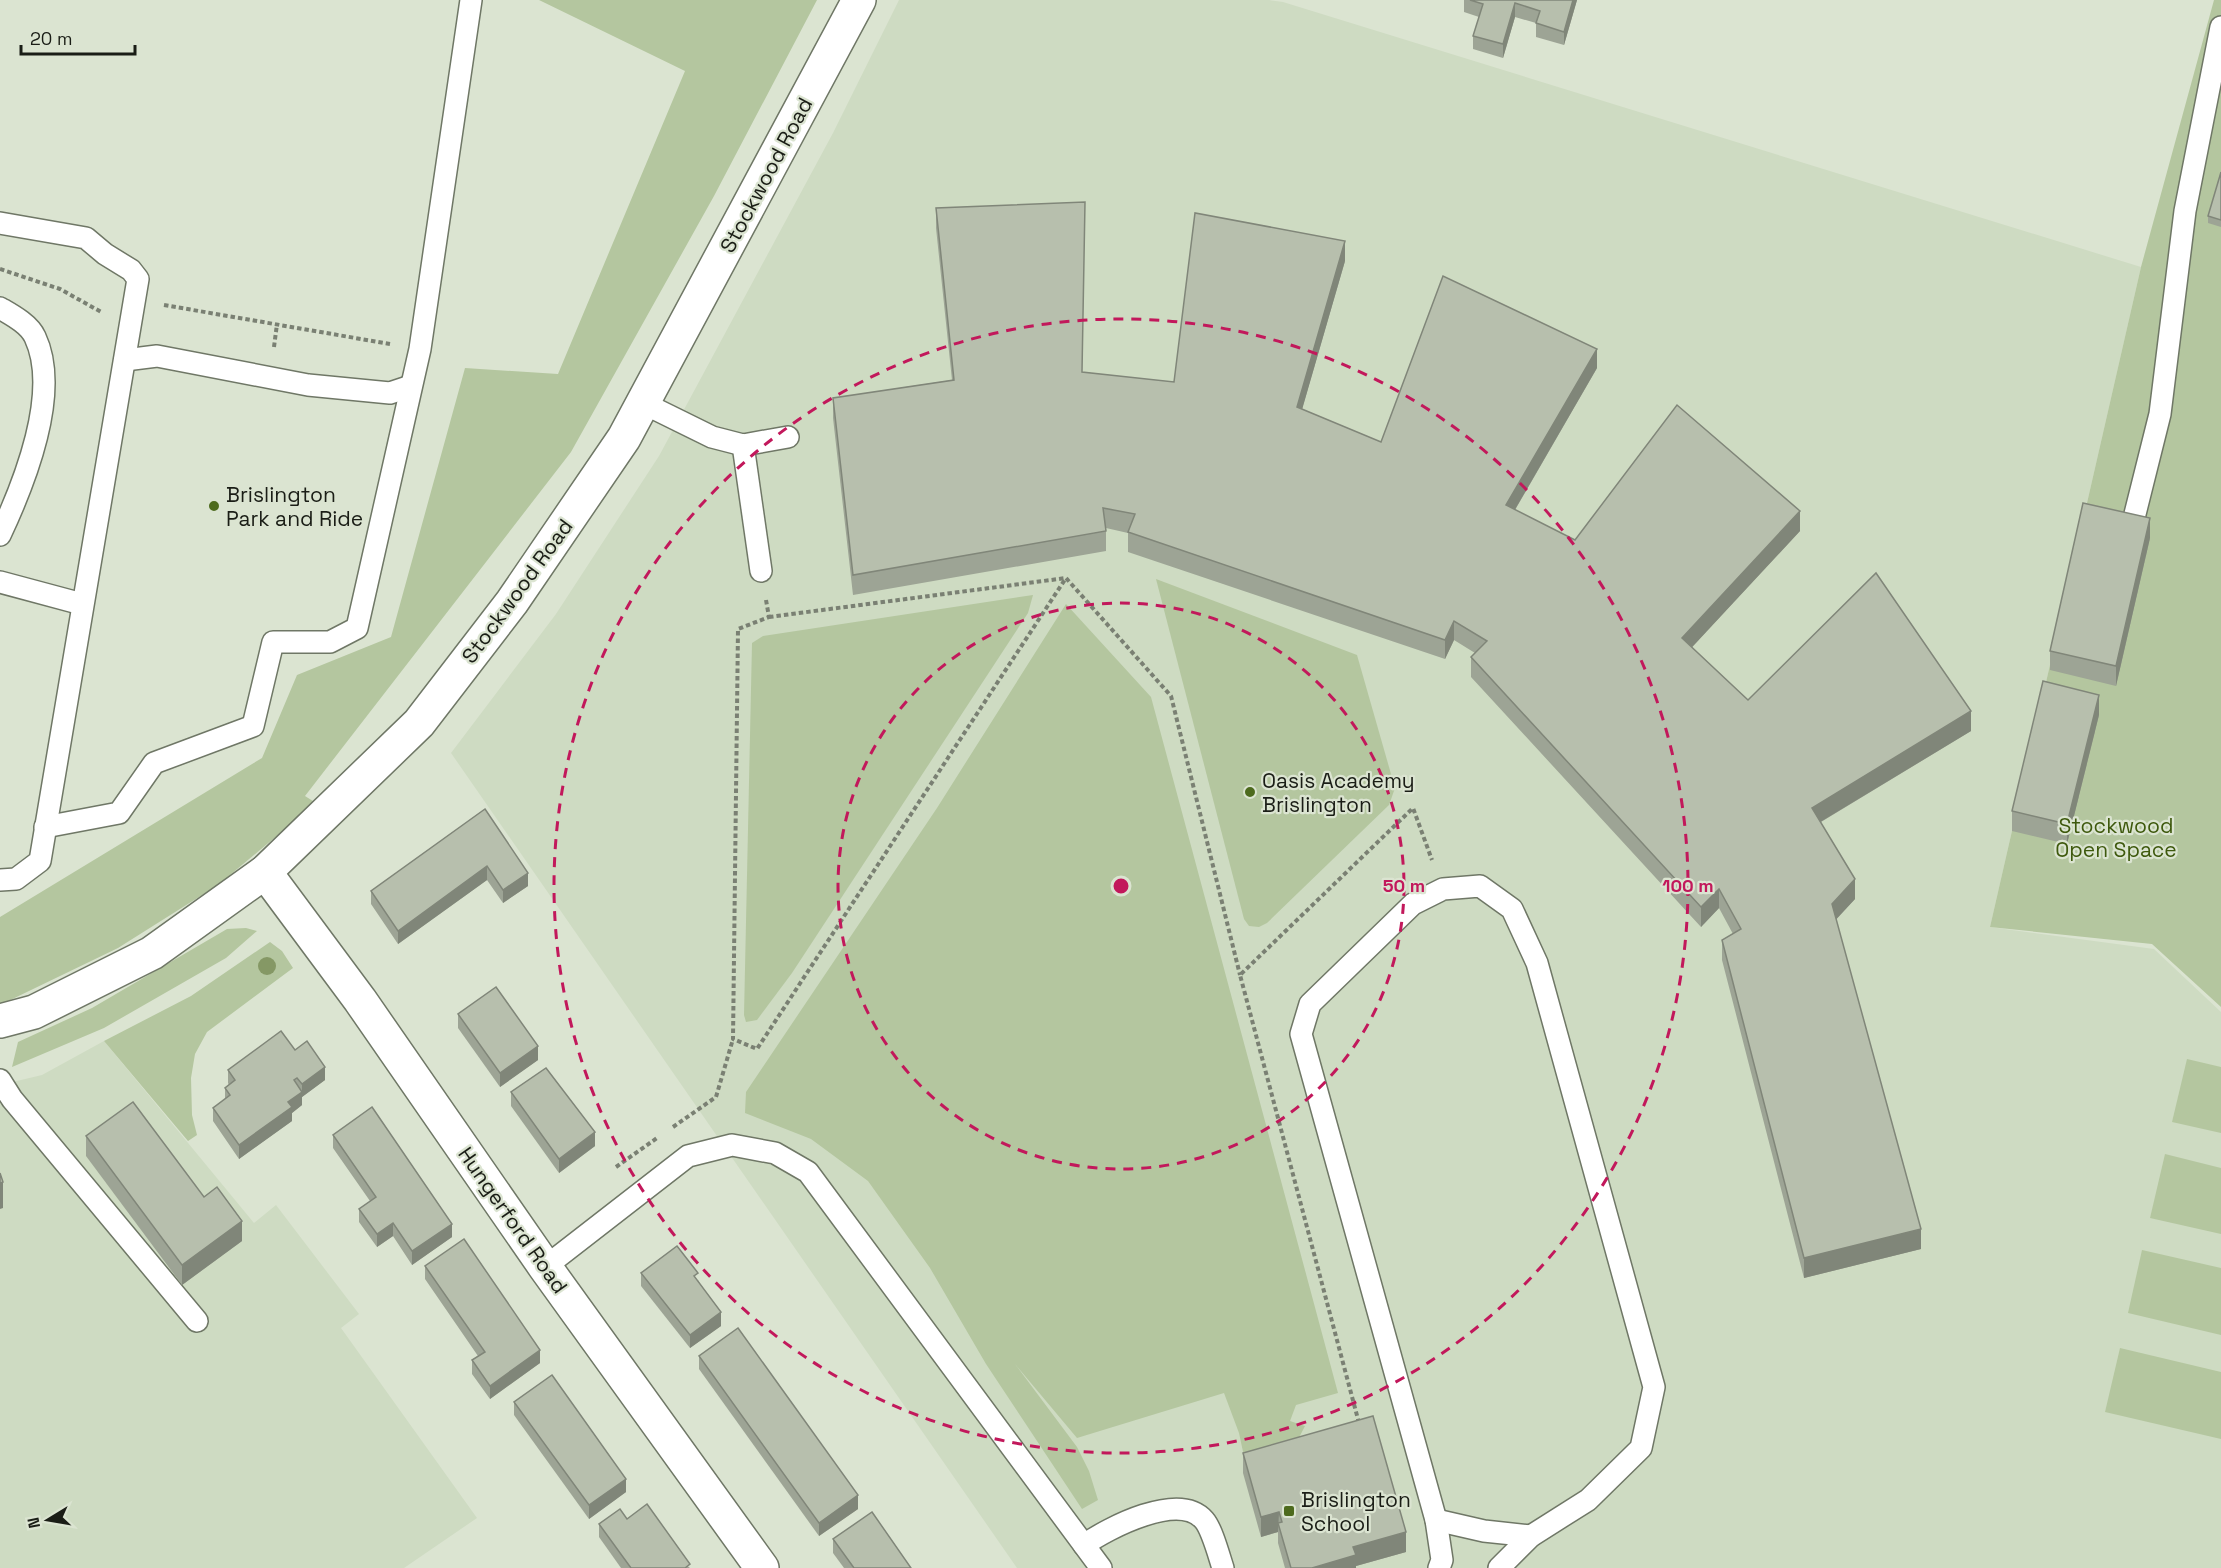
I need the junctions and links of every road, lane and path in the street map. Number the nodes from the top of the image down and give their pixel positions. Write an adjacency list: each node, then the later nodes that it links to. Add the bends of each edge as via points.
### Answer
1 (471, 0): 8 (lane)
2 (859, 0): 11 (street, Stockwood Road)
3 (2221, 27): 14 (lane, via 2184,211 2160,414)
4 (0, 223): 7 (lane, via 86,238 138,279)
5 (0, 268): 7 (path, via 60,289 101,313)
6 (0, 308): 15 (lane, via 15,316 35,336 42,368 35,442 23,486)
7 (133, 308): 8 (path, via 169,305); 9 (lane)
8 (420, 349): 10 (lane)
9 (125, 360): 10 (lane, via 157,356 308,385 390,393); 19 (lane)
10 (411, 386): 21 (lane, via 357,628 330,642 273,642 253,726 154,763 119,813)
11 (643, 403): 13 (lane, via 712,437); 22 (street, Stockwood Road, via 624,438 512,602 419,723)
12 (788, 437): 13 (lane)
13 (743, 445): 16 (lane)
14 (2133, 522)
15 (0, 535)
16 (761, 571): 20 (path)
17 (1066, 578): 20 (path); 24 (path, via 1171,696); 26 (path, via 757,1049)
18 (0, 582): 19 (lane)
19 (82, 604): 21 (lane)
20 (769, 617): 26 (path, via 738,629)
21 (45, 827): 23 (lane, via 40,861 16,879)
22 (265, 872): 25 (street, Stockwood Road, via 152,953 34,1011); 31 (street, Hungerford Road, via 360,1000)
23 (0, 880)
24 (1240, 975)
25 (0, 1021)
26 (733, 1039): 28 (path, via 717,1097)
27 (0, 1080): 32 (lane)
28 (671, 1128)
29 (662, 1135): 30 (path)
30 (616, 1167)
31 (545, 1267): 35 (lane, via 688,1156 732,1144 775,1153 808,1172); 36 (street, Hungerford Road)
32 (197, 1321)
33 (1436, 1520): 34 (lane); 34 (lane, via 1300,1034 1310,1004 1413,904 1443,889 1480,886 1512,909 1537,963 1654,1387 1641,1448 1588,1500); 39 (lane, via 1442,1560)
34 (1531, 1536): 40 (lane)
35 (1084, 1545): 37 (lane); 38 (lane, via 1136,1517 1183,1509 1204,1520)
36 (762, 1568)
37 (1101, 1568)
38 (1223, 1568)
39 (1439, 1568)
40 (1499, 1568)

